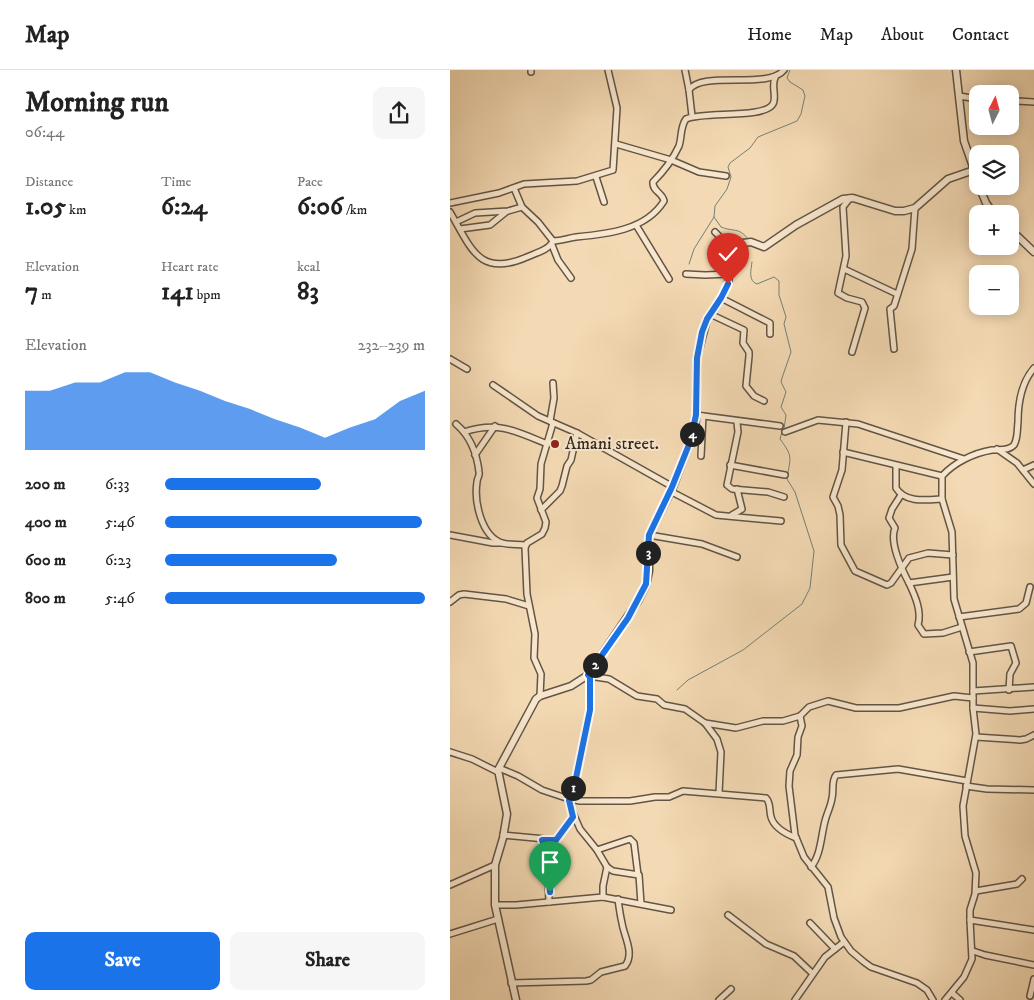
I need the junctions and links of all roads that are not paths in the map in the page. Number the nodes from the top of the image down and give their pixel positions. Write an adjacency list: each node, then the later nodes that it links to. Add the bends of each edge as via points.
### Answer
1 (608, 70): 12 (street, via 618,108)
2 (685, 70): 6 (street)
3 (784, 70): 5 (street)
4 (956, 70): 7 (street)
5 (774, 78): 6 (street, via 702,82); 11 (street, via 774,101 770,107 753,113)
6 (689, 90): 11 (street)
7 (959, 96): 8 (street); 13 (street, via 964,141)
8 (969, 98)
9 (1019, 101): 10 (street)
10 (1034, 102)
11 (692, 116): 14 (street, via 684,122 679,144)
12 (616, 144): 14 (street); 16 (street, via 613,170)
13 (969, 156)
14 (670, 160): 17 (street, via 699,172); 27 (street, via 653,182 654,189 664,200 659,209)
15 (969, 172): 23 (street, via 948,179)
16 (596, 176): 18 (street, via 570,182 524,184); 20 (street)
17 (726, 176)
18 (514, 188): 21 (street); 22 (street)
19 (850, 198): 23 (street, via 899,212); 33 (street, via 837,201 764,247 743,243); 34 (street, via 843,207)
20 (604, 202)
21 (450, 203)
22 (522, 207): 24 (street); 31 (street, via 538,222)
23 (914, 208): 39 (street, via 912,248)
24 (508, 211): 26 (street, via 475,213); 26 (street, via 490,226)
25 (450, 212): 26 (street)
26 (458, 225): 28 (street); 31 (street, via 474,252 489,262 508,264)
27 (636, 225): 31 (street); 38 (street)
28 (450, 228)
29 (715, 232): 33 (street, via 725,242)
30 (1019, 238): 32 (street)
31 (552, 243): 37 (street, via 558,260)
32 (1034, 252)
33 (731, 257): 36 (street)
34 (844, 269): 39 (street); 44 (street, via 838,293 862,302 865,308)
35 (686, 274): 36 (street)
36 (730, 274): 40 (street)
37 (571, 278)
38 (670, 279)
39 (897, 294): 43 (street, via 890,310)
40 (721, 298): 41 (street); 42 (street, via 770,322)
41 (710, 314): 50 (street, via 744,330 743,343 749,352 746,386 754,396); 51 (street, via 702,332 697,358)
42 (770, 334)
43 (894, 349)
44 (852, 352)
45 (450, 359): 47 (street)
46 (1034, 368): 62 (street, via 1027,376 1020,395 1015,444 1008,449)
47 (467, 369)
48 (553, 383): 52 (street)
49 (493, 385): 52 (street)
50 (764, 401)
51 (700, 416): 53 (street); 65 (street); 74 (street)
52 (552, 422): 60 (street); 61 (street)
53 (737, 422): 57 (street); 67 (street, via 738,432)
54 (846, 422): 59 (street, via 818,420); 63 (street); 66 (street)
55 (456, 424): 58 (street)
56 (495, 426): 58 (street); 61 (street); 64 (street)
57 (780, 426)
58 (464, 432): 64 (street)
59 (785, 432)
60 (576, 433): 74 (street); 79 (street, via 562,486)
61 (547, 444): 79 (street, via 537,498)
62 (997, 450): 66 (street); 70 (street)
63 (843, 452): 69 (street); 88 (street, via 842,470 832,497 838,506 841,545 846,557 855,571 887,585)
64 (475, 455): 84 (street, via 480,474 477,498 482,520 493,537)
65 (701, 456)
66 (964, 459): 72 (street)
67 (730, 465): 71 (street); 75 (street, via 727,486)
68 (1034, 465): 70 (street)
69 (896, 466): 72 (street); 76 (street, via 896,488)
70 (1023, 470): 73 (street)
71 (785, 474)
72 (942, 476): 78 (street)
73 (1034, 484)
74 (671, 489): 80 (street, via 712,514); 83 (street)
75 (737, 489): 77 (street); 80 (street, via 742,509)
76 (901, 494): 78 (street, via 915,499); 88 (street, via 889,518 895,528 893,534)
77 (784, 497)
78 (942, 499): 86 (street, via 952,532)
79 (542, 510): 85 (street, via 546,522 544,532)
80 (730, 516): 81 (street)
81 (781, 521)
82 (450, 535): 84 (street)
83 (649, 535): 87 (street, via 702,544); 97 (street, via 646,584 628,618)
84 (502, 543): 85 (street)
85 (525, 545): 93 (street)
86 (953, 555): 88 (street, via 917,555 908,558); 89 (street)
87 (736, 557)
88 (902, 569): 90 (street)
89 (953, 577): 90 (street); 94 (street)
90 (909, 583): 95 (street, via 917,602 918,625 924,634)
91 (1030, 587): 94 (street, via 1026,603 1019,608)
92 (450, 602): 93 (street, via 464,594 506,599)
93 (529, 606): 101 (street, via 535,634 534,658 541,674)
94 (959, 617): 95 (street)
95 (962, 627): 96 (street)
96 (969, 652): 99 (street, via 1011,646 1016,663 1010,674); 100 (street)
97 (589, 676): 101 (street); 106 (street, via 608,679 637,696 685,709); 114 (street, via 590,710)
98 (1034, 687): 99 (street)
99 (1009, 690): 100 (street)
100 (973, 691): 102 (street)
101 (540, 696): 110 (street)
102 (972, 698): 103 (street); 105 (street, via 954,696 899,708 856,708 828,701 809,707)
103 (973, 708): 104 (street, via 1010,712); 108 (street)
104 (1034, 709)
105 (800, 716): 106 (street, via 736,728); 117 (street, via 802,726 789,786)
106 (705, 723): 113 (street, via 717,738 720,752)
107 (1034, 735): 108 (street, via 1026,740)
108 (976, 737): 111 (street)
109 (450, 752): 110 (street)
110 (499, 770): 114 (street); 116 (street, via 506,814)
111 (967, 783): 112 (street, via 987,789); 122 (street, via 898,769 836,775 817,858); 126 (street, via 964,823 976,873)
112 (1034, 790)
113 (719, 793): 114 (street, via 683,791 669,797 614,802); 117 (street, via 768,798 772,821 780,830)
114 (569, 800): 115 (street)
115 (573, 817): 118 (street, via 556,840); 119 (street)
116 (503, 835): 118 (street); 120 (street)
117 (796, 838): 122 (street)
118 (542, 840): 129 (street, via 548,854)
119 (597, 850): 121 (street); 123 (street, via 630,839 634,843)
120 (495, 865): 125 (street); 131 (street)
121 (607, 867): 123 (street); 127 (street)
122 (811, 867): 139 (street, via 828,887 834,918)
123 (638, 875): 130 (street)
124 (1022, 879): 126 (street, via 1017,884)
125 (450, 886)
126 (976, 891): 135 (street)
127 (603, 897): 128 (street); 129 (street)
128 (618, 899): 130 (street); 145 (street, via 629,948 625,966 601,972 586,981)
129 (549, 902): 131 (street)
130 (641, 904): 132 (street)
131 (496, 905): 134 (street)
132 (671, 910)
133 (728, 915): 143 (street, via 766,944 794,956)
134 (498, 919): 138 (street); 145 (street)
135 (970, 920): 137 (street); 141 (street)
136 (810, 923): 140 (street)
137 (1034, 930)
138 (450, 934)
139 (844, 942): 140 (street); 152 (street, via 872,967 918,983)
140 (835, 949): 143 (street)
141 (973, 951): 142 (street); 147 (street, via 970,966)
142 (1034, 965)
143 (812, 973): 151 (street)
144 (1034, 979): 148 (street)
145 (511, 984): 149 (street)
146 (731, 990): 150 (street)
147 (952, 992): 153 (street); 154 (street)
148 (1030, 996)
149 (516, 1000)
150 (719, 1000)
151 (795, 1000)
152 (933, 1000)
153 (945, 1000)
154 (960, 1000)

